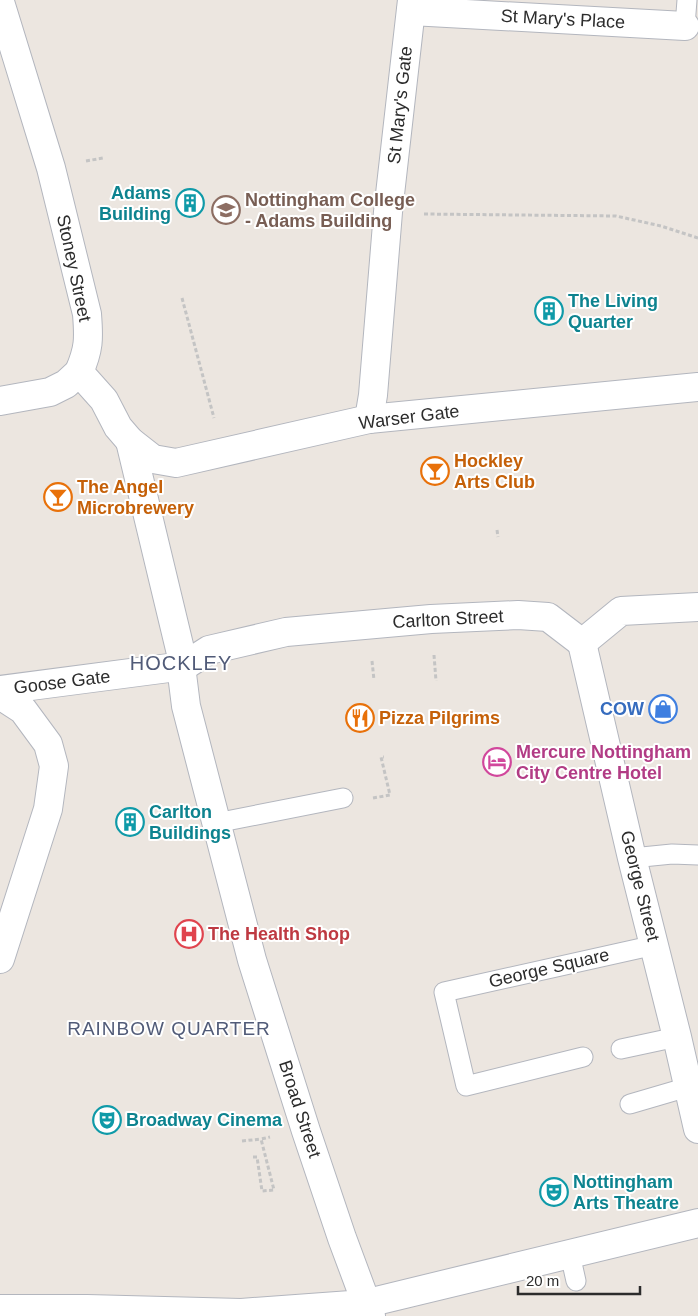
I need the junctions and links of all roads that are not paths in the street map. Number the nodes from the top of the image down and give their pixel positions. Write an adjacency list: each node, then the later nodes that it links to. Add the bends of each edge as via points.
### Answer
1 (0, 2): 4 (street, Stoney Street, via 51,168 87,314 87,354)
2 (412, 5): 3 (street, St Mary's Place); 7 (street, St Mary's Gate)
3 (686, 13)
4 (79, 372): 6 (street, via 50,392); 8 (street, via 104,400 118,427)
5 (698, 387): 7 (street, Warser Gate)
6 (0, 401)
7 (368, 419): 8 (street, Warser Gate, via 176,463 153,459)
8 (130, 441): 11 (street)
9 (698, 607): 10 (street, via 621,611)
10 (582, 643): 11 (street, Carlton Street, via 548,617 518,615 432,619 286,632 209,650); 17 (street, George Street)
11 (184, 666): 12 (street, Goose Gate); 15 (street, Broad Street, via 186,706)
12 (0, 690)
13 (0, 695): 19 (street, via 23,710 48,744 54,766 48,809)
14 (343, 798): 15 (lane)
15 (216, 823): 31 (street, Broad Street, via 252,960 306,1131)
16 (698, 855): 17 (lane)
17 (632, 858): 18 (street, George Street)
18 (654, 945): 20 (street, George Street); 22 (lane, George Square, via 444,992 466,1086)
19 (0, 959)
20 (677, 1037): 21 (lane); 23 (street, George Street)
21 (621, 1049)
22 (582, 1057)
23 (688, 1087): 24 (lane); 25 (street, George Street)
24 (630, 1104)
25 (698, 1129)
26 (698, 1222): 27 (street)
27 (570, 1254): 28 (lane); 31 (street, via 376,1301)
28 (576, 1281)
29 (0, 1309): 30 (street)
30 (86, 1312): 32 (street)
31 (370, 1314): 32 (street, via 361,1306 351,1305)
32 (240, 1315)

